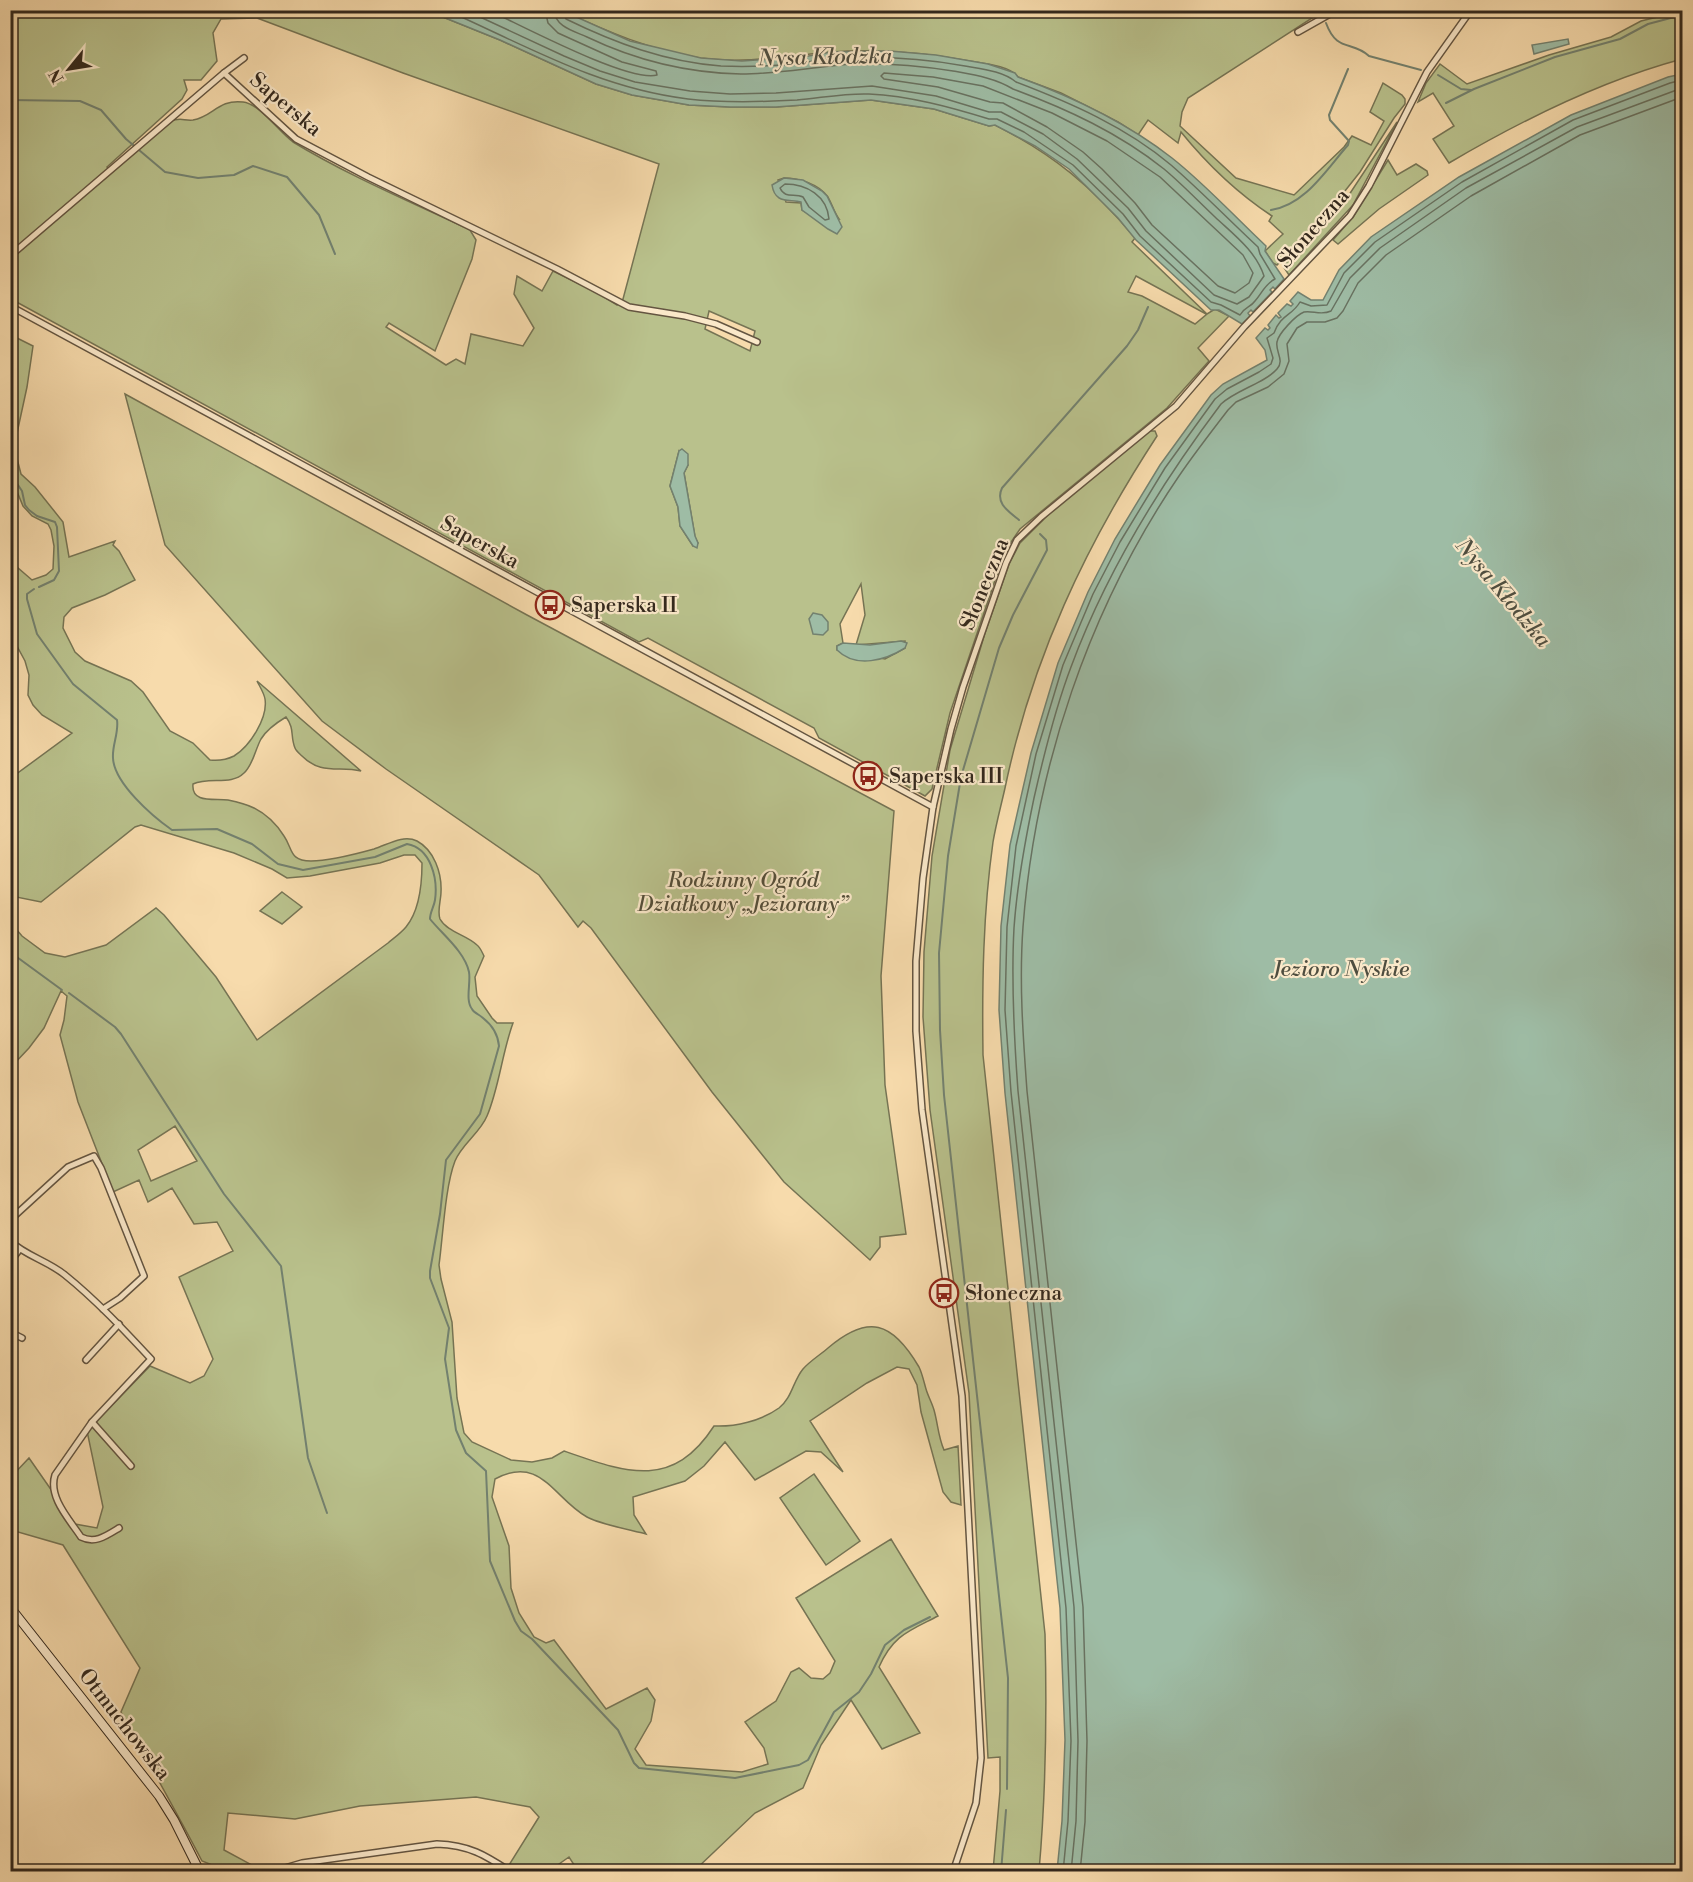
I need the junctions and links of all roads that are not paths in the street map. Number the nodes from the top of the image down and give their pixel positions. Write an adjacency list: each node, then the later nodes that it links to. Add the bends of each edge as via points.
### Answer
1 (1337, 10): 3 (street)
2 (1471, 10): 9 (street, Słoneczna, via 1427,72 1350,216 1244,327 1176,406 1017,540 963,687)
3 (1298, 32)
4 (244, 58): 5 (street, Saperska)
5 (224, 73): 6 (street, Saperska); 8 (street, Saperska, via 296,139 368,177 629,307 706,321)
6 (10, 256)
7 (10, 306): 9 (street, Saperska)
8 (757, 342)
9 (933, 807): 26 (street, Słoneczna, via 918,931 916,1031 922,1110 964,1417 981,1758 976,1803)
10 (10, 1221): 14 (street, via 68,1167 94,1156 144,1276)
11 (10, 1241): 12 (street)
12 (19, 1250): 13 (street); 14 (street, via 64,1274)
13 (10, 1262)
14 (104, 1309): 15 (street)
15 (118, 1324): 18 (street); 19 (street, via 151,1359)
16 (10, 1332): 17 (street)
17 (22, 1338)
18 (86, 1360)
19 (92, 1422): 20 (street); 21 (street, via 55,1474 54,1495 81,1537 88,1541)
20 (131, 1466)
21 (119, 1528)
22 (10, 1607): 23 (main road, Otmuchowska, via 159,1796)
23 (200, 1872)
24 (278, 1872): 25 (street, via 302,1863 438,1844 475,1850)
25 (511, 1872)
26 (953, 1872)

